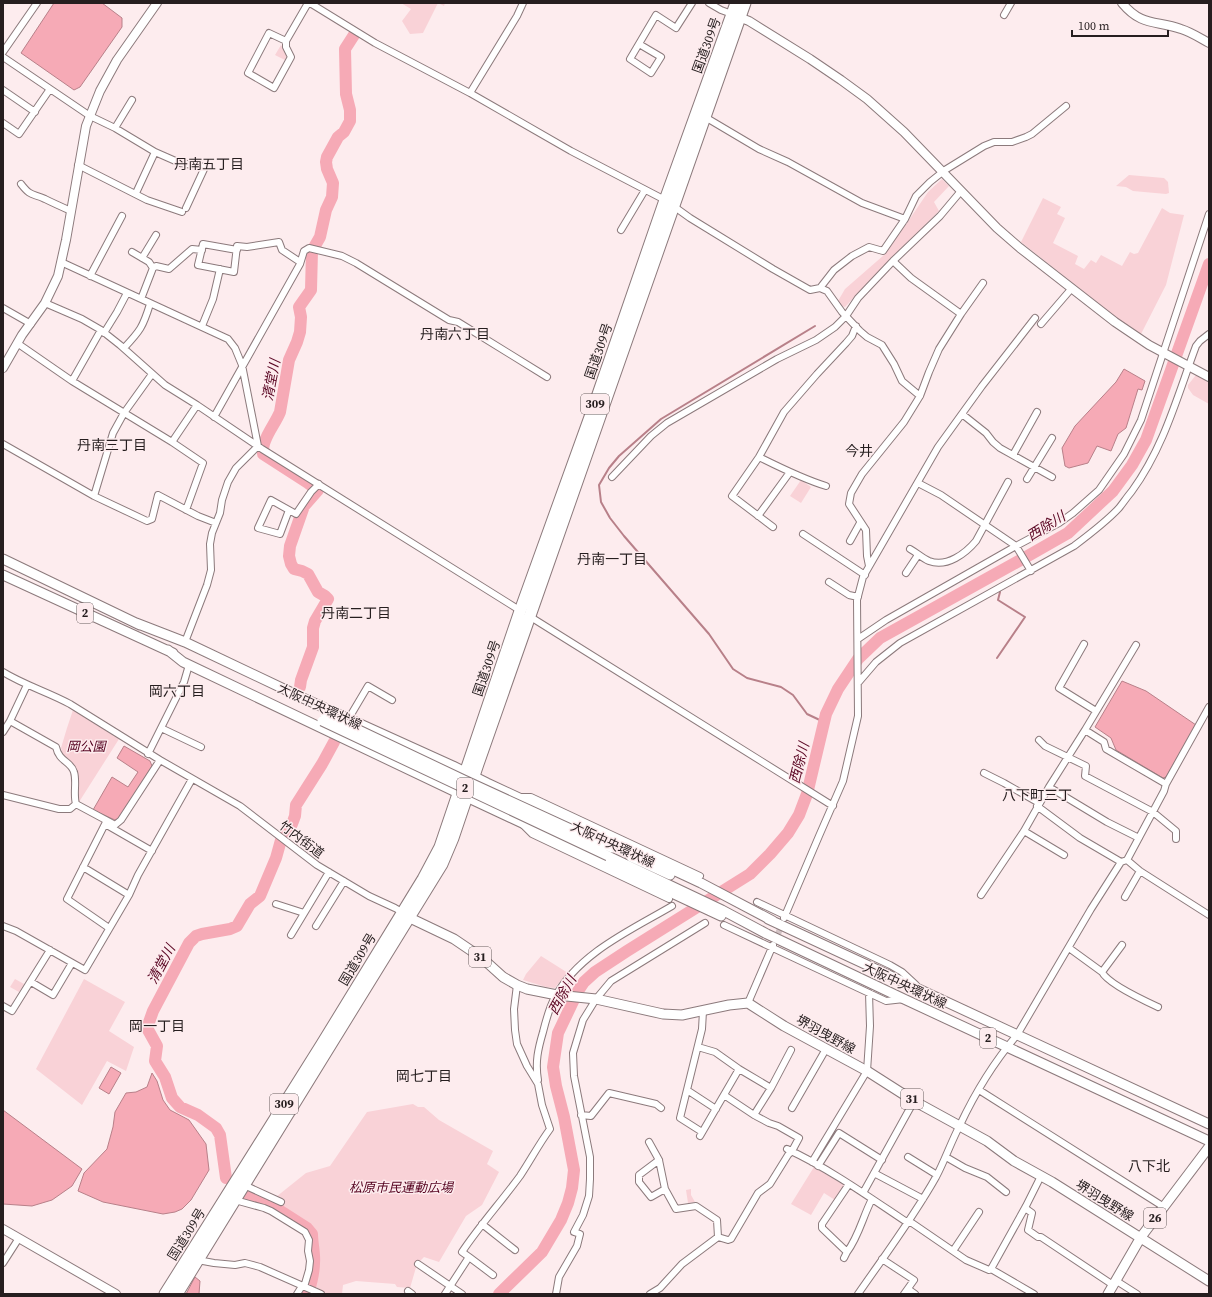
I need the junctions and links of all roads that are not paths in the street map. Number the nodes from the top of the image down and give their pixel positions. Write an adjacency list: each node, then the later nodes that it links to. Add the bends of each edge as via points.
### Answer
1 (37, 3): 16 (street)
2 (157, 3): 24 (street, via 117,60)
3 (309, 3): 13 (street); 20 (street, via 375,43)
4 (523, 3): 20 (street)
5 (692, 3): 15 (street, via 676,28 656,15)
6 (709, 3): 12 (street)
7 (736, 3): 12 (highway, 国道309号 / 309)
8 (745, 3): 12 (highway, 国道309号 / 309)
9 (1011, 3): 11 (street)
10 (1122, 3): 14 (street, via 1137,17 1181,29)
11 (1004, 15)
12 (736, 16): 25 (highway, 国道309号 / 309); 30 (street, via 749,21 810,59 862,95 904,132); 35 (highway, 国道309号 / 309)
13 (286, 41): 13 (street, via 291,56 274,88 248,73 269,33)
14 (1209, 43)
15 (639, 44): 15 (street, via 630,59 651,73 661,58)
16 (3, 52)
17 (3, 57): 18 (street)
18 (50, 89): 23 (street); 24 (street)
19 (3, 90): 23 (street)
20 (470, 93): 32 (street)
21 (132, 100): 27 (street)
22 (1066, 106): 30 (street, via 1032,134 1012,142 994,142 984,146)
23 (34, 112): 26 (street, via 19,134)
24 (90, 116): 27 (street); 29 (street)
25 (705, 117): 35 (highway, 国道309号 / 309, via 692,157); 39 (street, via 759,149 862,203)
26 (3, 122)
27 (115, 128): 28 (street)
28 (155, 152): 34 (street); 34 (street, via 180,163 205,167 184,210 147,200)
29 (78, 165): 34 (street); 36 (street)
30 (942, 172): 33 (street); 39 (street, via 916,196)
31 (21, 184): 36 (street, via 32,195)
32 (645, 190): 35 (street); 40 (street)
33 (961, 191): 46 (street, via 940,216); 54 (street, via 997,228)
34 (136, 193)
35 (669, 203): 53 (street, via 810,290); 122 (highway, 国道309号 / 309, via 597,396)
36 (71, 211): 47 (street)
37 (1209, 214): 71 (street)
38 (122, 216): 51 (street)
39 (905, 219): 53 (street, via 883,251 869,247 852,256 834,270)
40 (621, 230)
41 (156, 235): 45 (street)
42 (202, 250): 43 (street, via 203,244); 49 (street, via 192,249 169,269 156,266); 50 (street, via 198,265)
43 (237, 250): 48 (street, via 237,246 279,242 282,250); 50 (street, via 234,272)
44 (132, 252): 45 (street)
45 (142, 258): 49 (street)
46 (893, 261): 60 (street, via 911,278); 61 (street, via 858,298)
47 (61, 262): 51 (street); 57 (street, via 58,276)
48 (300, 262): 74 (street); 77 (street, via 304,251 309,248 342,256 448,320 458,322)
49 (153, 268): 56 (street)
50 (220, 270): 65 (street, via 213,299)
51 (90, 276): 55 (street)
52 (983, 283): 60 (street)
53 (820, 288): 61 (street, via 827,291)
54 (1072, 288): 64 (street); 71 (street, via 1131,334)
55 (127, 293): 56 (street); 67 (street)
56 (141, 299): 58 (street)
57 (45, 303): 63 (street); 67 (street, via 82,319)
58 (150, 304): 65 (street); 70 (street, via 142,328)
59 (3, 308): 63 (street)
60 (961, 314): 80 (street, via 939,350)
61 (846, 316): 66 (street); 94 (street, via 816,340 777,359 667,423)
62 (1035, 318): 84 (street)
63 (31, 324): 69 (street)
64 (1040, 324)
65 (202, 326): 74 (street, via 228,339 236,348)
66 (856, 326): 80 (street, via 867,337 882,345 902,381); 91 (street, via 852,336 784,412)
67 (102, 332): 70 (street); 79 (street)
68 (1209, 334): 73 (street, via 1196,346)
69 (18, 343): 72 (street); 79 (street)
70 (124, 348): 76 (street)
71 (1165, 353): 73 (street); 111 (street, via 1141,420 1124,454 1099,490 1059,523)
72 (6, 357): 75 (street)
73 (1186, 364): 78 (street); 116 (street, via 1160,445 1119,508 1074,546)
74 (242, 365): 85 (street); 89 (street)
75 (3, 368)
76 (152, 374): 81 (street); 83 (street)
77 (547, 377)
78 (1209, 377)
79 (72, 381): 83 (street)
80 (920, 396): 106 (street, via 904,422 862,474 851,493 849,504)
81 (197, 405): 85 (street); 87 (street)
82 (1037, 412): 90 (street)
83 (124, 413): 87 (street); 101 (street, via 113,434)
84 (962, 414): 90 (street, via 1000,448); 98 (street)
85 (214, 417): 89 (street)
86 (1052, 438): 92 (street)
87 (172, 442): 102 (street, via 203,463)
88 (3, 444): 101 (street)
89 (262, 449): 99 (street); 105 (street, via 236,468 228,482)
90 (1013, 455): 92 (street)
91 (759, 457): 93 (street); 104 (street, via 732,496)
92 (1034, 467): 95 (street); 96 (street)
93 (790, 472): 100 (street); 104 (street)
94 (612, 477)
95 (1052, 477)
96 (1027, 479)
97 (1008, 482): 107 (street)
98 (918, 483): 107 (street, via 941,495); 115 (street)
99 (318, 485): 103 (street, via 296,514); 122 (street)
100 (826, 486)
101 (94, 496): 102 (street, via 148,521 152,519 158,495)
102 (186, 510): 105 (street)
103 (289, 510): 103 (street, via 271,500 258,528 280,534)
104 (758, 516): 108 (street)
105 (216, 523): 125 (street, via 210,544 207,585)
106 (860, 523): 110 (street); 115 (street, via 866,530)
107 (985, 525): 111 (street); 113 (street, via 970,548 944,563 931,562)
108 (773, 527)
109 (803, 534): 119 (street)
110 (850, 541)
111 (1017, 547): 116 (street); 124 (street, via 886,620)
112 (910, 549): 113 (street)
113 (918, 555): 117 (street)
114 (3, 559): 123 (main road, 大阪中央環状線 / 2)
115 (869, 566): 119 (street)
116 (1030, 569): 131 (street, via 900,643)
117 (906, 573)
118 (3, 575): 128 (main road, 大阪中央環状線 / 2)
119 (864, 575): 121 (street)
120 (829, 582): 121 (street, via 849,595)
121 (858, 597): 124 (street)
122 (525, 614): 149 (highway, 国道309号 / 309); 158 (street)
123 (136, 623): 125 (main road); 137 (main road, 大阪中央環状線 / 2)
124 (858, 640): 131 (street)
125 (185, 642): 138 (main road)
126 (1084, 644): 135 (street, via 1058,688)
127 (1136, 645): 135 (street)
128 (168, 650): 129 (main road); 137 (main road, 大阪中央環状線 / 2)
129 (189, 665): 140 (street, via 184,682); 154 (main road)
130 (3, 672): 132 (street)
131 (858, 680): 158 (street, via 858,716 843,781)
132 (27, 685): 139 (street); 145 (street, via 70,704)
133 (392, 700): 138 (street, via 368,686)
134 (1209, 707): 151 (street)
135 (1096, 711): 141 (street)
136 (3, 717): 139 (street)
137 (323, 718): 167 (main road, 大阪中央環状線 / 2, bridge, via 464,780)
138 (349, 718): 149 (main road)
139 (10, 720): 142 (street); 156 (street, via 56,747 57,753 74,772)
140 (161, 728): 144 (street); 145 (street)
141 (1085, 730): 146 (street); 151 (street, via 1104,742 1106,749)
142 (3, 732)
143 (1039, 740): 146 (street, via 1045,746)
144 (201, 747)
145 (148, 754): 147 (street)
146 (1067, 757): 152 (street); 159 (street, via 1086,766 1085,776)
147 (160, 760): 150 (street, 竹内街道); 160 (street, via 121,820 115,824)
148 (984, 773): 157 (street)
149 (469, 774): 154 (highway, 国道309号 / 309); 155 (main road)
150 (192, 779): 166 (street); 172 (street, 竹内街道, via 240,806)
151 (1166, 784): 159 (street)
152 (1049, 787): 157 (street); 164 (street)
153 (3, 795): 156 (street, via 59,809 70,809)
154 (462, 795): 161 (main road); 185 (highway, 国道309号 / 309, via 440,847)
155 (516, 797): 173 (street, via 531,797); 175 (main road)
156 (76, 804): 160 (street)
157 (1038, 805): 163 (street); 169 (street, via 1080,838)
158 (833, 806): 187 (street)
159 (1153, 812): 164 (street); 165 (street, via 1176,831)
160 (92, 813): 162 (street)
161 (518, 821): 179 (main road); 180 (street, via 532,834)
162 (105, 824): 166 (street); 170 (street)
163 (1024, 831): 168 (street); 177 (street)
164 (1139, 838): 169 (street)
165 (1176, 839)
166 (152, 851): 176 (street)
167 (610, 852): 175 (main road, 大阪中央環状線 / 2); 179 (main road, 大阪中央環状線 / 2)
168 (1064, 855)
169 (1124, 861): 171 (street); 196 (street, via 1091,909)
170 (83, 867): 176 (street); 192 (street, via 67,899)
171 (1140, 871): 178 (street); 186 (street)
172 (329, 872): 174 (street, 竹内街道); 184 (street)
173 (700, 876)
174 (344, 881): 185 (street, 竹内街道); 191 (street)
175 (705, 888): 202 (main road, 大阪中央環状線 / 2)
176 (129, 895): 192 (street)
177 (981, 895)
178 (1125, 897)
179 (690, 898): 206 (main road, 大阪中央環状線 / 2)
180 (669, 899)
181 (757, 902): 187 (street)
182 (276, 904): 184 (street)
183 (672, 906): 204 (street, via 601,948 576,968)
184 (304, 913): 193 (street)
185 (406, 915): 201 (main road, 31, via 454,939); 245 (highway, 国道309号 / 309); 264 (highway, 国道309号 / 309, via 299,1082)
186 (1209, 915)
187 (785, 917): 202 (street, via 890,965 902,972)
188 (705, 923): 205 (street, via 611,981)
189 (724, 925): 195 (street)
190 (3, 926): 197 (street)
191 (316, 926)
192 (109, 928): 198 (street, via 84,970)
193 (291, 935)
194 (1122, 944): 199 (street)
195 (773, 946): 203 (street); 207 (street)
196 (1069, 948): 199 (street); 211 (street)
197 (50, 950): 198 (street); 200 (street)
198 (72, 963): 200 (street, via 53,996)
199 (1102, 972): 209 (street, via 1109,980)
200 (30, 982): 208 (street, via 12,1012)
201 (517, 985): 204 (main road, 31); 218 (street, via 514,1009 517,1044)
202 (921, 990): 211 (main road, 大阪中央環状線 / 2)
203 (869, 993): 206 (street, via 886,1001); 217 (street, via 870,1026)
204 (558, 995): 205 (main road, 31); 218 (street, via 548,1010 539,1046 536,1066)
205 (594, 999): 210 (main road, 31, via 663,1014 682,1015); 227 (street, via 583,1020 573,1053)
206 (904, 999): 213 (main road, 大阪中央環状線 / 2)
207 (748, 1003): 210 (main road, 31); 214 (main road, 堺羽曳野線 / 31)
208 (3, 1006)
209 (1158, 1007)
210 (703, 1011): 212 (street)
211 (1017, 1035): 213 (street); 229 (main road, 大阪中央環状線 / 2)
212 (698, 1047): 216 (street, via 715,1052); 220 (street)
213 (1008, 1047): 221 (street); 231 (main road, 大阪中央環状線 / 2)
214 (826, 1049): 217 (main road, 堺羽曳野線 / 31); 225 (street)
215 (791, 1050): 219 (street)
216 (739, 1069): 219 (street); 222 (street)
217 (866, 1071): 223 (main road, 堺羽曳野線 / 31); 239 (street)
218 (538, 1084): 257 (street, via 550,1129 520,1176)
219 (771, 1088): 228 (street)
220 (687, 1090): 226 (street); 226 (street, via 680,1118 701,1134)
221 (979, 1090): 230 (street); 253 (street)
222 (724, 1095): 226 (street); 228 (street)
223 (914, 1101): 230 (main road, 堺羽曳野線 / 31); 238 (street)
224 (661, 1108): 227 (street, via 656,1104 609,1093 591,1116)
225 (792, 1108)
226 (716, 1109)
227 (581, 1115): 283 (street, via 590,1156 588,1196 574,1232 580,1234 577,1246 559,1277)
228 (754, 1115): 234 (street, via 799,1138)
229 (1209, 1124)
230 (959, 1126): 236 (street); 243 (main road, 堺羽曳野線 / 31, via 987,1141 1014,1162)
231 (1209, 1141)
232 (649, 1142): 237 (street)
233 (1209, 1147): 253 (main road, 26)
234 (789, 1150): 239 (street); 259 (street, via 770,1184 758,1193 731,1239)
235 (908, 1157): 242 (street)
236 (946, 1157): 242 (street); 247 (street, via 987,1177)
237 (658, 1160): 246 (street); 246 (street, via 639,1175 638,1182 651,1197)
238 (882, 1160): 240 (street, via 839,1133); 241 (street)
239 (812, 1162): 240 (street)
240 (818, 1166): 244 (street)
241 (874, 1173): 248 (street); 250 (street)
242 (937, 1176): 250 (street)
243 (1041, 1176): 254 (street); 260 (main road, 堺羽曳野線 / 31)
244 (849, 1184): 248 (street); 249 (street, via 822,1224 822,1228 846,1255)
245 (244, 1185): 251 (highway, 国道309号 / 309); 252 (street)
246 (665, 1189): 259 (street, via 676,1209 696,1206 717,1220)
247 (1006, 1192)
248 (863, 1193): 249 (street)
249 (872, 1199): 256 (street)
250 (923, 1199): 256 (street)
251 (235, 1200): 264 (highway, 国道309号 / 309); 274 (street, via 264,1208 305,1232 309,1240 310,1261)
252 (281, 1202)
253 (1164, 1207): 260 (main road, 26)
254 (1025, 1208): 269 (street); 272 (street, via 1032,1213 1028,1230)
255 (979, 1212): 263 (street)
256 (908, 1223): 263 (street, via 912,1223); 266 (street)
257 (482, 1224): 262 (street); 265 (street, via 462,1252)
258 (3, 1229): 261 (street)
259 (718, 1237): 284 (street, via 682,1264 660,1288)
260 (1141, 1237): 271 (main road, 堺羽曳野線 / 31); 272 (main road, 26)
261 (19, 1238): 267 (street); 276 (street)
262 (515, 1250)
263 (953, 1251): 269 (street, via 966,1260)
264 (195, 1255): 274 (street, via 203,1261 222,1265 245,1263 260,1267); 277 (highway, 国道309号 / 309); 278 (highway, 国道309号 / 309)
265 (469, 1257): 270 (street); 273 (street)
266 (882, 1259): 275 (street, via 914,1280); 285 (street)
267 (3, 1263)
268 (418, 1264): 273 (street)
269 (991, 1269): 287 (street)
270 (493, 1275)
271 (1209, 1281)
272 (1114, 1283): 288 (main road, 26); 289 (street)
273 (450, 1286): 281 (street); 282 (street)
274 (304, 1287): 279 (street); 280 (street)
275 (906, 1291): 286 (street)
276 (116, 1294)
277 (165, 1294)
278 (177, 1294)
279 (297, 1294)
280 (320, 1294)
281 (445, 1294)
282 (462, 1294)
283 (556, 1294)
284 (650, 1294)
285 (858, 1294)
286 (915, 1294)
287 (1034, 1294)
288 (1108, 1294)
289 (1137, 1294)

